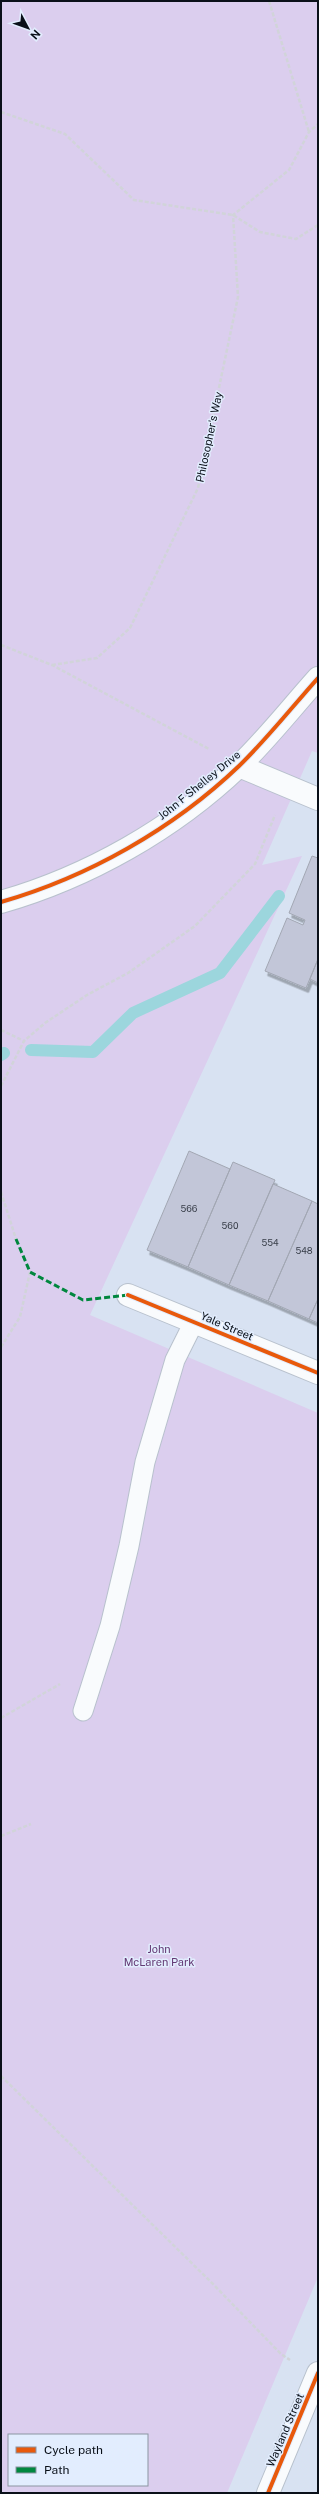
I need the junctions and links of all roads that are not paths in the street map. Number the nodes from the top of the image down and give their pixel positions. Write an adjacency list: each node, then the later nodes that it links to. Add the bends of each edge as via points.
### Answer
1 (318, 678): 2 (street, John F Shelley Drive)
2 (239, 766): 3 (street); 4 (street, John F Shelley Drive, via 171,821 106,860 39,891)
3 (318, 799)
4 (1, 902)
5 (128, 1295): 6 (street, Yale Street)
6 (194, 1322): 7 (street, Yale Street); 8 (lane, via 175,1360 145,1462 130,1546 110,1626)
7 (318, 1374)
8 (83, 1711)
9 (317, 2375): 10 (street, Wayland Street)
10 (268, 2493)

